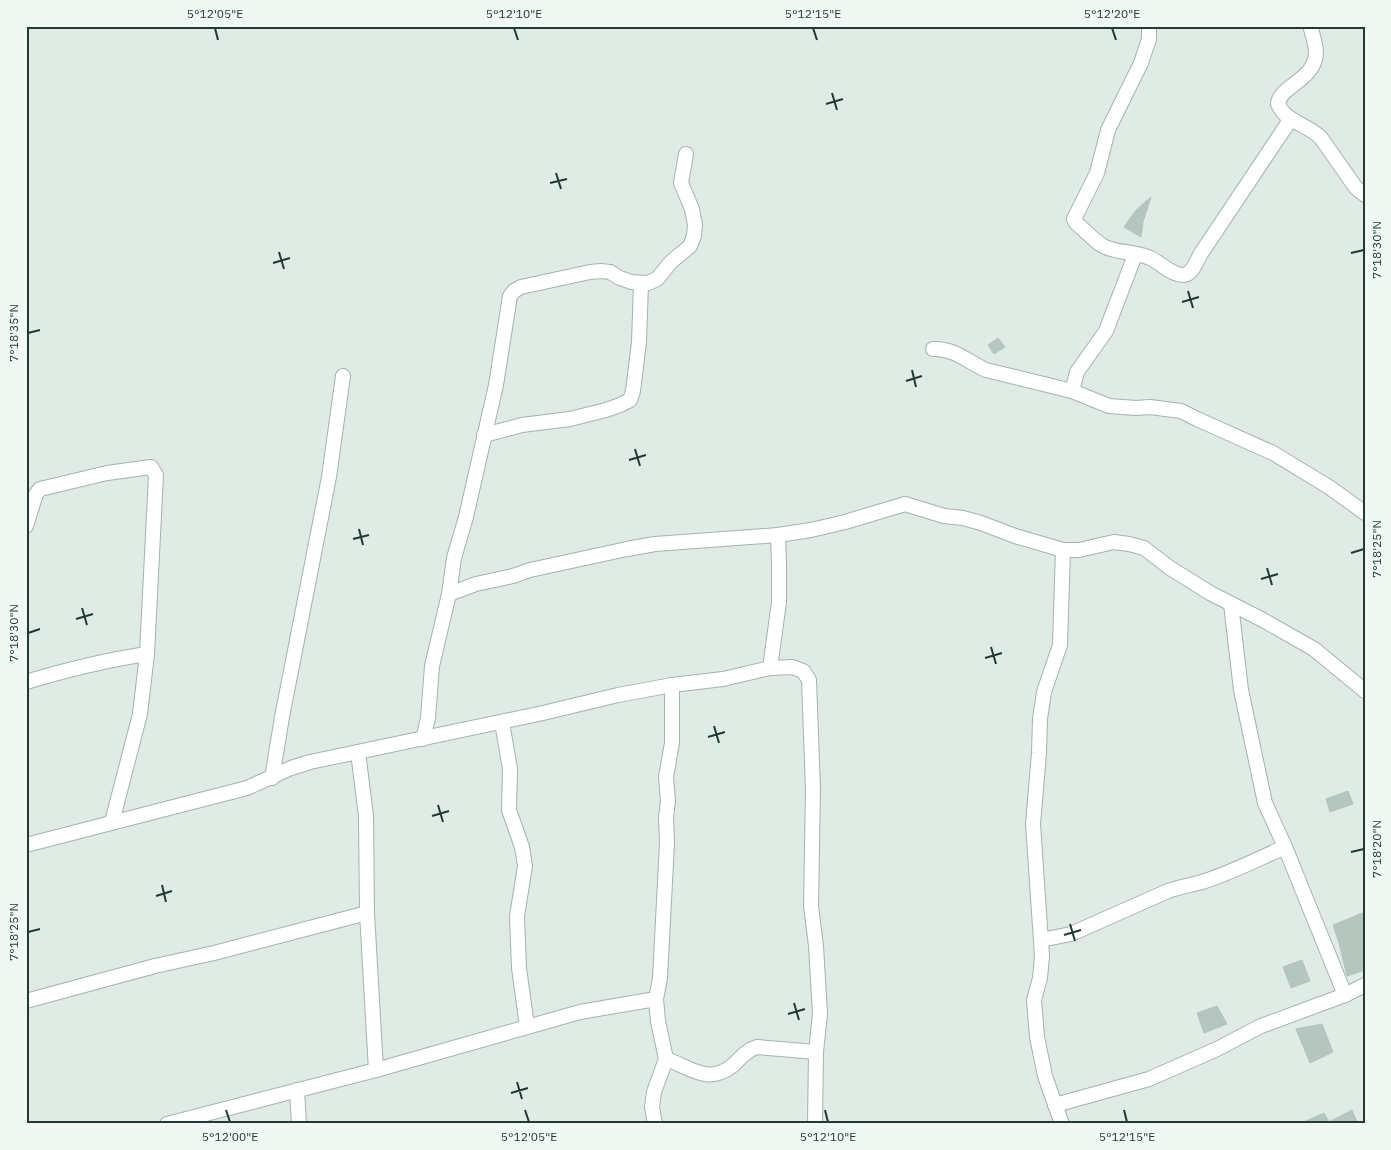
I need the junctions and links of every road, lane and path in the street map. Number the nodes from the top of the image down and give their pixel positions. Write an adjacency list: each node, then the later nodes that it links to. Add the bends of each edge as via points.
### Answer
1 (1149, 26): 6 (street, via 1142,63 1108,130 1097,174 1074,219 1100,244)
2 (1311, 29): 3 (street, via 1316,53 1314,62 1308,73 1278,99 1279,108)
3 (1290, 120): 5 (street, via 1315,132 1356,188); 6 (street, via 1187,274 1169,270 1150,257)
4 (686, 154): 7 (street, via 681,183 692,209 694,236 690,246 671,262 658,279)
5 (1365, 195)
6 (1135, 255): 10 (street, via 1106,330 1077,372)
7 (641, 284): 11 (street, via 639,342 630,400 570,419 522,425); 11 (street, via 601,271 514,291 509,302 496,385)
8 (933, 349): 10 (street, via 952,351 986,370)
9 (343, 376): 26 (street, via 329,477)
10 (1072, 391): 12 (street, via 1108,406 1182,411 1273,453)
11 (484, 435): 16 (street, via 454,558)
12 (1365, 514)
13 (26, 526): 18 (street, via 40,489 107,473 151,467 154,470 155,519)
14 (778, 535): 15 (street, via 845,522 905,504 981,523); 16 (street, via 627,549 530,570); 19 (street, via 778,602)
15 (1063, 550): 17 (street, via 1114,542 1144,548 1170,568); 31 (street, via 1060,645 1044,692 1033,824)
16 (449, 594): 24 (street, via 432,666)
17 (1230, 604): 22 (street, via 1314,649); 29 (street, via 1241,690 1258,774 1266,803)
18 (147, 654): 20 (street, via 70,669); 27 (street, via 140,714)
19 (770, 668): 21 (street, via 723,679); 37 (street, via 792,667 803,671 809,680 813,789 811,906 820,1014)
20 (26, 682)
21 (672, 684): 23 (street); 34 (street, via 672,743 666,777 667,843 660,978)
22 (1365, 692)
23 (502, 722): 24 (street); 36 (street, via 510,769 509,810 525,866 517,916 519,968)
24 (423, 739): 25 (street)
25 (358, 752): 26 (street, via 310,762); 30 (street, via 366,816)
26 (272, 778): 27 (street, via 247,788)
27 (112, 822): 28 (street)
28 (26, 845)
29 (1285, 846): 31 (street, via 1229,872 1168,891 1071,934); 33 (street)
30 (367, 913): 35 (street); 39 (street)
31 (1041, 940): 41 (street, via 1040,978 1034,1000 1037,1037 1045,1076)
32 (1365, 985): 33 (street)
33 (1345, 995): 41 (street, via 1262,1026 1149,1079)
34 (656, 999): 36 (street, via 580,1012); 38 (street)
35 (26, 1001)
36 (527, 1026): 39 (street)
37 (816, 1052): 38 (street, via 753,1048 721,1073 709,1075); 45 (street)
38 (666, 1058): 44 (street, via 654,1092)
39 (376, 1070): 40 (street)
40 (297, 1090): 42 (street); 43 (street)
41 (1056, 1105): 46 (street)
42 (167, 1124)
43 (299, 1124)
44 (655, 1124)
45 (816, 1124)
46 (1062, 1124)

